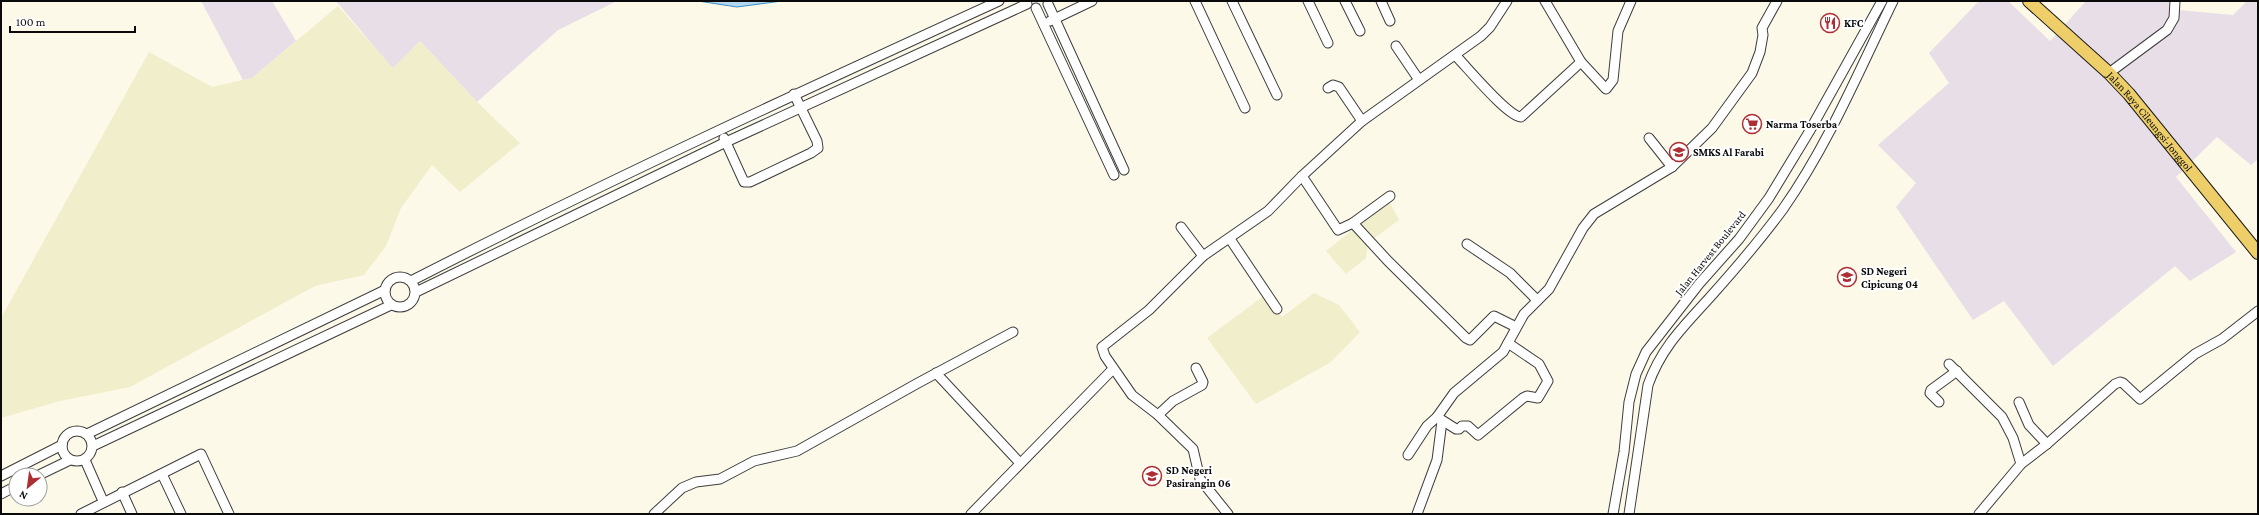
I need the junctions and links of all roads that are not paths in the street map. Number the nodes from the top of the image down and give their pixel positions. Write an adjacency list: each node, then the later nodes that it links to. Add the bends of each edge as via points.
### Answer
1 (999, 1): 30 (street)
2 (1092, 1): 19 (street)
3 (1195, 1): 35 (street)
4 (1232, 1): 31 (street)
5 (1308, 1): 23 (street)
6 (1345, 1): 22 (street)
7 (1381, 1): 20 (street)
8 (1507, 1): 25 (street, via 1487,30)
9 (1545, 1): 26 (street)
10 (1631, 1): 26 (street, via 1618,31 1614,73 1608,87 1604,88)
11 (1777, 1): 40 (street, via 1762,28 1760,52 1748,80 1712,128)
12 (1882, 1): 32 (street, Jalan Harvest Boulevard)
13 (1894, 1): 33 (street)
14 (2029, 1): 27 (main road, Jalan Raya Cileungsi-Jonggol)
15 (2175, 1): 27 (street, via 2174,18 2167,30)
16 (1048, 2): 18 (street); 19 (street)
17 (1026, 3): 18 (street); 34 (street)
18 (1036, 8): 21 (street)
19 (1054, 19): 21 (street); 41 (street)
20 (1390, 21)
21 (1044, 24): 42 (street)
22 (1360, 31)
23 (1328, 43)
24 (1396, 46): 28 (street)
25 (1456, 55): 26 (street, via 1516,117 1521,117); 28 (street)
26 (1581, 62)
27 (2109, 73): 49 (main road, Jalan Raya Cileungsi-Jonggol, via 2129,94)
28 (1419, 80): 36 (street)
29 (1328, 88): 36 (street, via 1333,85 1339,87)
30 (794, 94): 34 (street); 37 (street)
31 (1277, 94)
32 (1829, 95): 33 (street); 92 (street, Jalan Harvest Boulevard, via 1769,198 1739,239 1699,284 1646,352 1636,374 1629,402 1623,460)
33 (1844, 102): 93 (street, via 1800,183 1783,208 1756,245 1667,345 1653,371 1648,385)
34 (801, 108): 39 (street); 39 (street, via 818,148 750,182 744,182)
35 (1245, 108)
36 (1362, 121): 43 (street)
37 (720, 130): 39 (street); 51 (street)
38 (1649, 138): 40 (street)
39 (726, 142): 53 (street)
40 (1672, 167): 54 (street, via 1594,214 1583,228 1549,289)
41 (1124, 170)
42 (1114, 176)
43 (1302, 176): 45 (street, via 1336,229 1343,229); 47 (street, via 1268,212)
44 (1390, 196): 45 (street)
45 (1353, 223): 58 (street, via 1466,338 1470,340 1494,316)
46 (1181, 227): 50 (street)
47 (1230, 239): 50 (street); 56 (street)
48 (1467, 244): 54 (street, via 1510,273)
49 (2258, 253)
50 (1202, 256): 63 (street, via 1150,310 1102,347)
51 (410, 281): 52 (street, via 403,277 394,278 388,282); 53 (street)
52 (384, 290): 55 (street); 70 (street)
53 (416, 292): 55 (street, via 414,300 407,306 399,308)
54 (1537, 300): 58 (street)
55 (391, 305): 73 (street)
56 (1277, 309)
57 (2258, 311): 71 (street, via 2222,339 2195,354 2140,399 2123,383 2115,384)
58 (1516, 327): 60 (street)
59 (1013, 332): 65 (street)
60 (1508, 343): 69 (street, via 1501,354 1454,393); 69 (street, via 1539,364 1548,381 1538,398 1523,398 1478,435 1465,425 1456,429)
61 (1949, 364): 64 (street)
62 (1196, 368): 68 (street, via 1202,385 1173,401)
63 (1113, 369): 68 (street, via 1132,395); 77 (street)
64 (1956, 371): 66 (street, via 1931,390 1930,393); 78 (street, via 2007,424)
65 (936, 373): 77 (street); 88 (street, via 797,451 754,461 720,478 696,482 682,488)
66 (1939, 402)
67 (2019, 402): 71 (street, via 2029,425)
68 (1158, 415): 90 (street, via 1193,449 1200,479)
69 (1440, 419): 74 (street, via 1427,426); 91 (street, via 1436,465)
70 (87, 434): 72 (street, via 80,430 71,432 64,437); 73 (street)
71 (2047, 444): 78 (street)
72 (62, 445): 75 (street, via 64,454); 81 (street)
73 (93, 446): 76 (street)
74 (1408, 455)
75 (70, 460): 76 (street); 79 (street)
76 (85, 460): 83 (street)
77 (1020, 462): 89 (street)
78 (2021, 464): 94 (street)
79 (48, 471)
80 (162, 474): 82 (street); 86 (street); 87 (street, via 201,454)
81 (1, 476)
82 (122, 492): 83 (street); 85 (street)
83 (104, 501): 84 (street)
84 (83, 514)
85 (132, 514)
86 (181, 514)
87 (229, 514)
88 (654, 514)
89 (971, 514)
90 (1228, 514)
91 (1417, 514)
92 (1613, 514)
93 (1629, 514)
94 (1979, 514)

